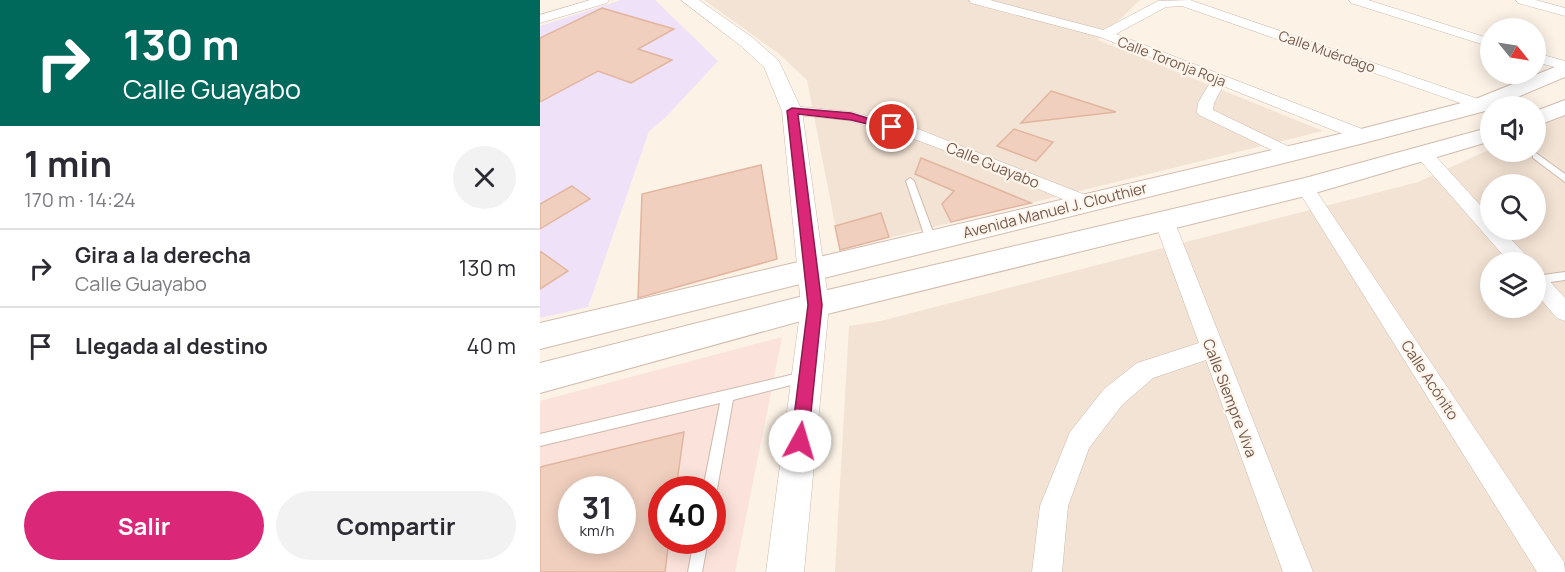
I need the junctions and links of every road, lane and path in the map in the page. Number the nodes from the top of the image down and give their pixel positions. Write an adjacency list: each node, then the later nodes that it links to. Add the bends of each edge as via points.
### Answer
1 (603, 0): 8 (street)
2 (689, 0): 18 (street, via 772,65)
3 (975, 0): 9 (street, Calle Toronja Roja)
4 (1355, 0): 10 (street)
5 (1522, 0): 7 (street)
6 (1173, 1): 9 (street); 15 (street, Calle Muérdago, via 1197,5)
7 (1565, 12)
8 (540, 19)
9 (1105, 34): 13 (street, Calle Toronja Roja)
10 (1480, 40)
11 (1546, 60): 12 (street)
12 (1565, 67): 14 (main road, Avenida Manuel J. Clouthier)
13 (1219, 79): 20 (street, Calle Toronja Roja); 22 (street, via 1205,112)
14 (1501, 96)
15 (1480, 105)
16 (1480, 105): 20 (main road, Avenida Manuel J. Clouthier)
17 (1565, 107): 19 (main road)
18 (792, 111): 28 (street, Calle Guayabo, via 851,117 892,127); 34 (street)
19 (1546, 115)
20 (1364, 136): 22 (main road, Avenida Manuel J. Clouthier)
21 (1480, 137): 23 (main road)
22 (1290, 154): 28 (main road, Avenida Manuel J. Clouthier)
23 (1424, 154): 27 (main road); 29 (street)
24 (1544, 162): 25 (lane)
25 (1565, 178)
26 (910, 181): 31 (lane)
27 (1305, 188): 30 (main road); 52 (street, Calle Acónito)
28 (1086, 202): 31 (main road, Avenida Manuel J. Clouthier)
29 (1480, 217)
30 (1165, 223): 38 (main road); 41 (street, Calle Siempre Viva)
31 (932, 240): 34 (main road, Avenida Manuel J. Clouthier)
32 (1501, 240): 33 (street)
33 (1512, 252)
34 (811, 270): 38 (street); 40 (main road, Avenida Manuel J. Clouthier)
35 (1565, 276): 36 (lane)
36 (1546, 279)
37 (1546, 291): 39 (street)
38 (815, 305): 42 (street); 43 (main road)
39 (1565, 312)
40 (540, 336)
41 (1211, 350): 50 (street, via 1145,370 1113,397 1079,441 1054,506); 51 (street, Calle Siempre Viva)
42 (807, 376): 44 (lane); 49 (street)
43 (540, 378)
44 (728, 396): 45 (lane); 46 (lane)
45 (540, 440)
46 (713, 476)
47 (698, 554): 48 (lane)
48 (695, 572)
49 (785, 572)
50 (1047, 572)
51 (1298, 572)
52 (1554, 572)

